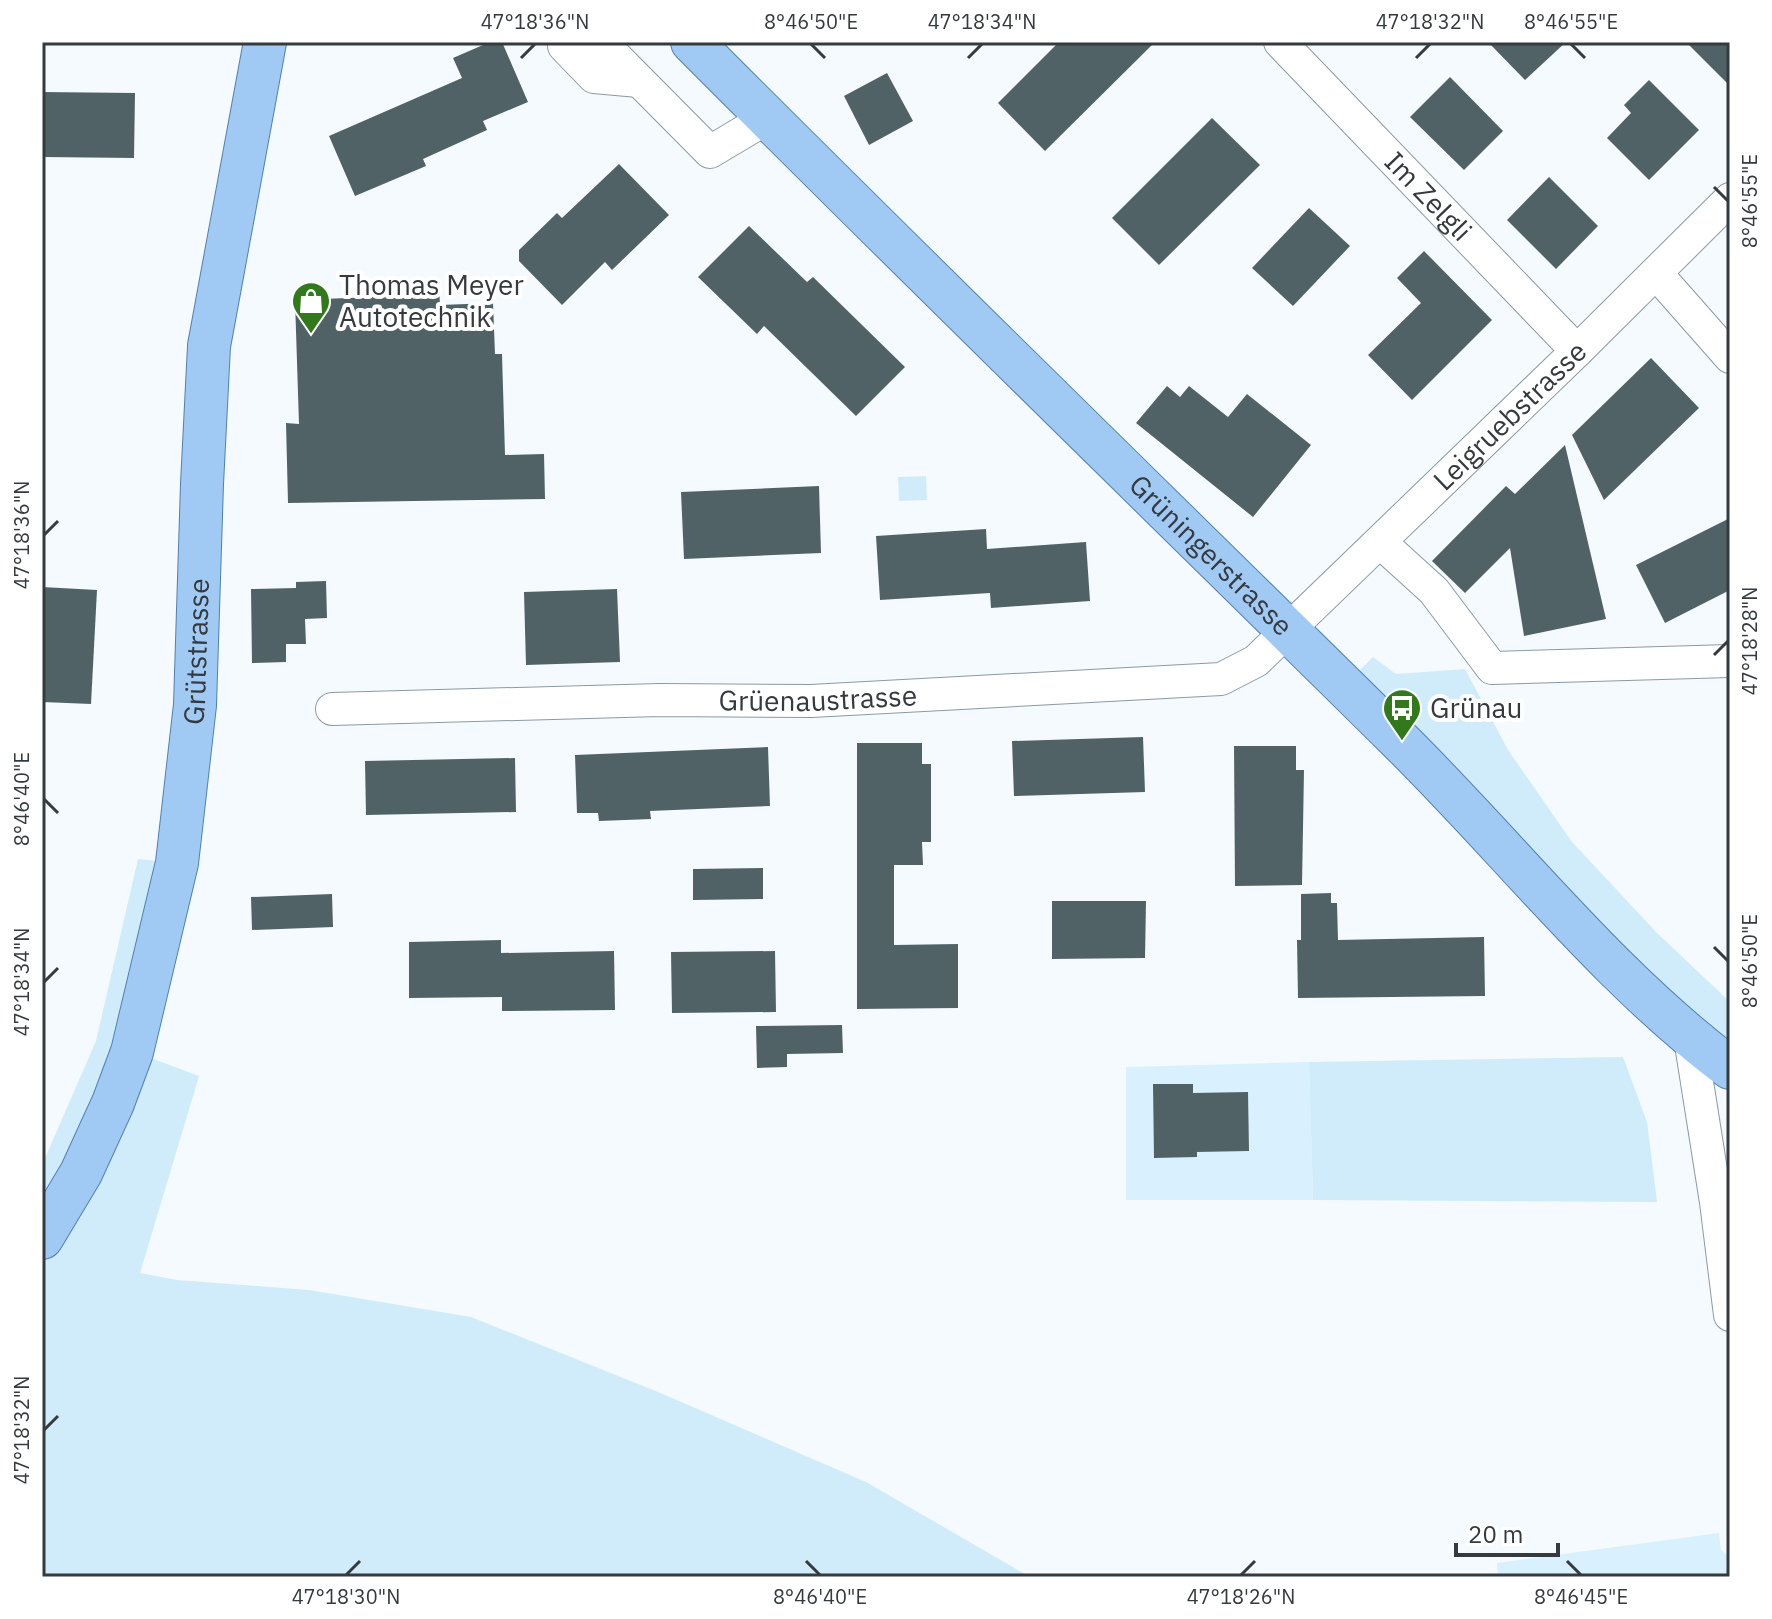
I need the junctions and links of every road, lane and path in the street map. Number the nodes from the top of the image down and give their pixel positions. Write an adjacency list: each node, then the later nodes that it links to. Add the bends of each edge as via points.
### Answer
1 (265, 42): 18 (main road, Grütstrasse, via 209,346 195,705 177,863 132,1052 81,1173)
2 (601, 42): 6 (street)
3 (692, 42): 7 (main road, Grüningerstrasse)
4 (1280, 42): 10 (street, Im Zelgli)
5 (564, 46): 6 (street, via 594,77)
6 (639, 81): 7 (street, via 710,152)
7 (767, 118): 13 (main road, Grüningerstrasse)
8 (1730, 199): 9 (street, Leigruebstrasse)
9 (1656, 273): 10 (street, Leigruebstrasse); 11 (street)
10 (1577, 351): 12 (street, Leigruebstrasse)
11 (1730, 357)
12 (1380, 542): 13 (street, Leigruebstrasse); 14 (street, via 1434,591 1492,668)
13 (1287, 631): 15 (street, Grüenaustrasse, via 1256,661 1221,679 1189,682 811,701); 16 (main road, Grüningerstrasse, via 1402,742 1607,960)
14 (1730, 661)
15 (332, 709)
16 (1690, 1038): 17 (main road, Grüningerstrasse); 19 (street)
17 (1730, 1068)
18 (42, 1238)
19 (1730, 1315)

